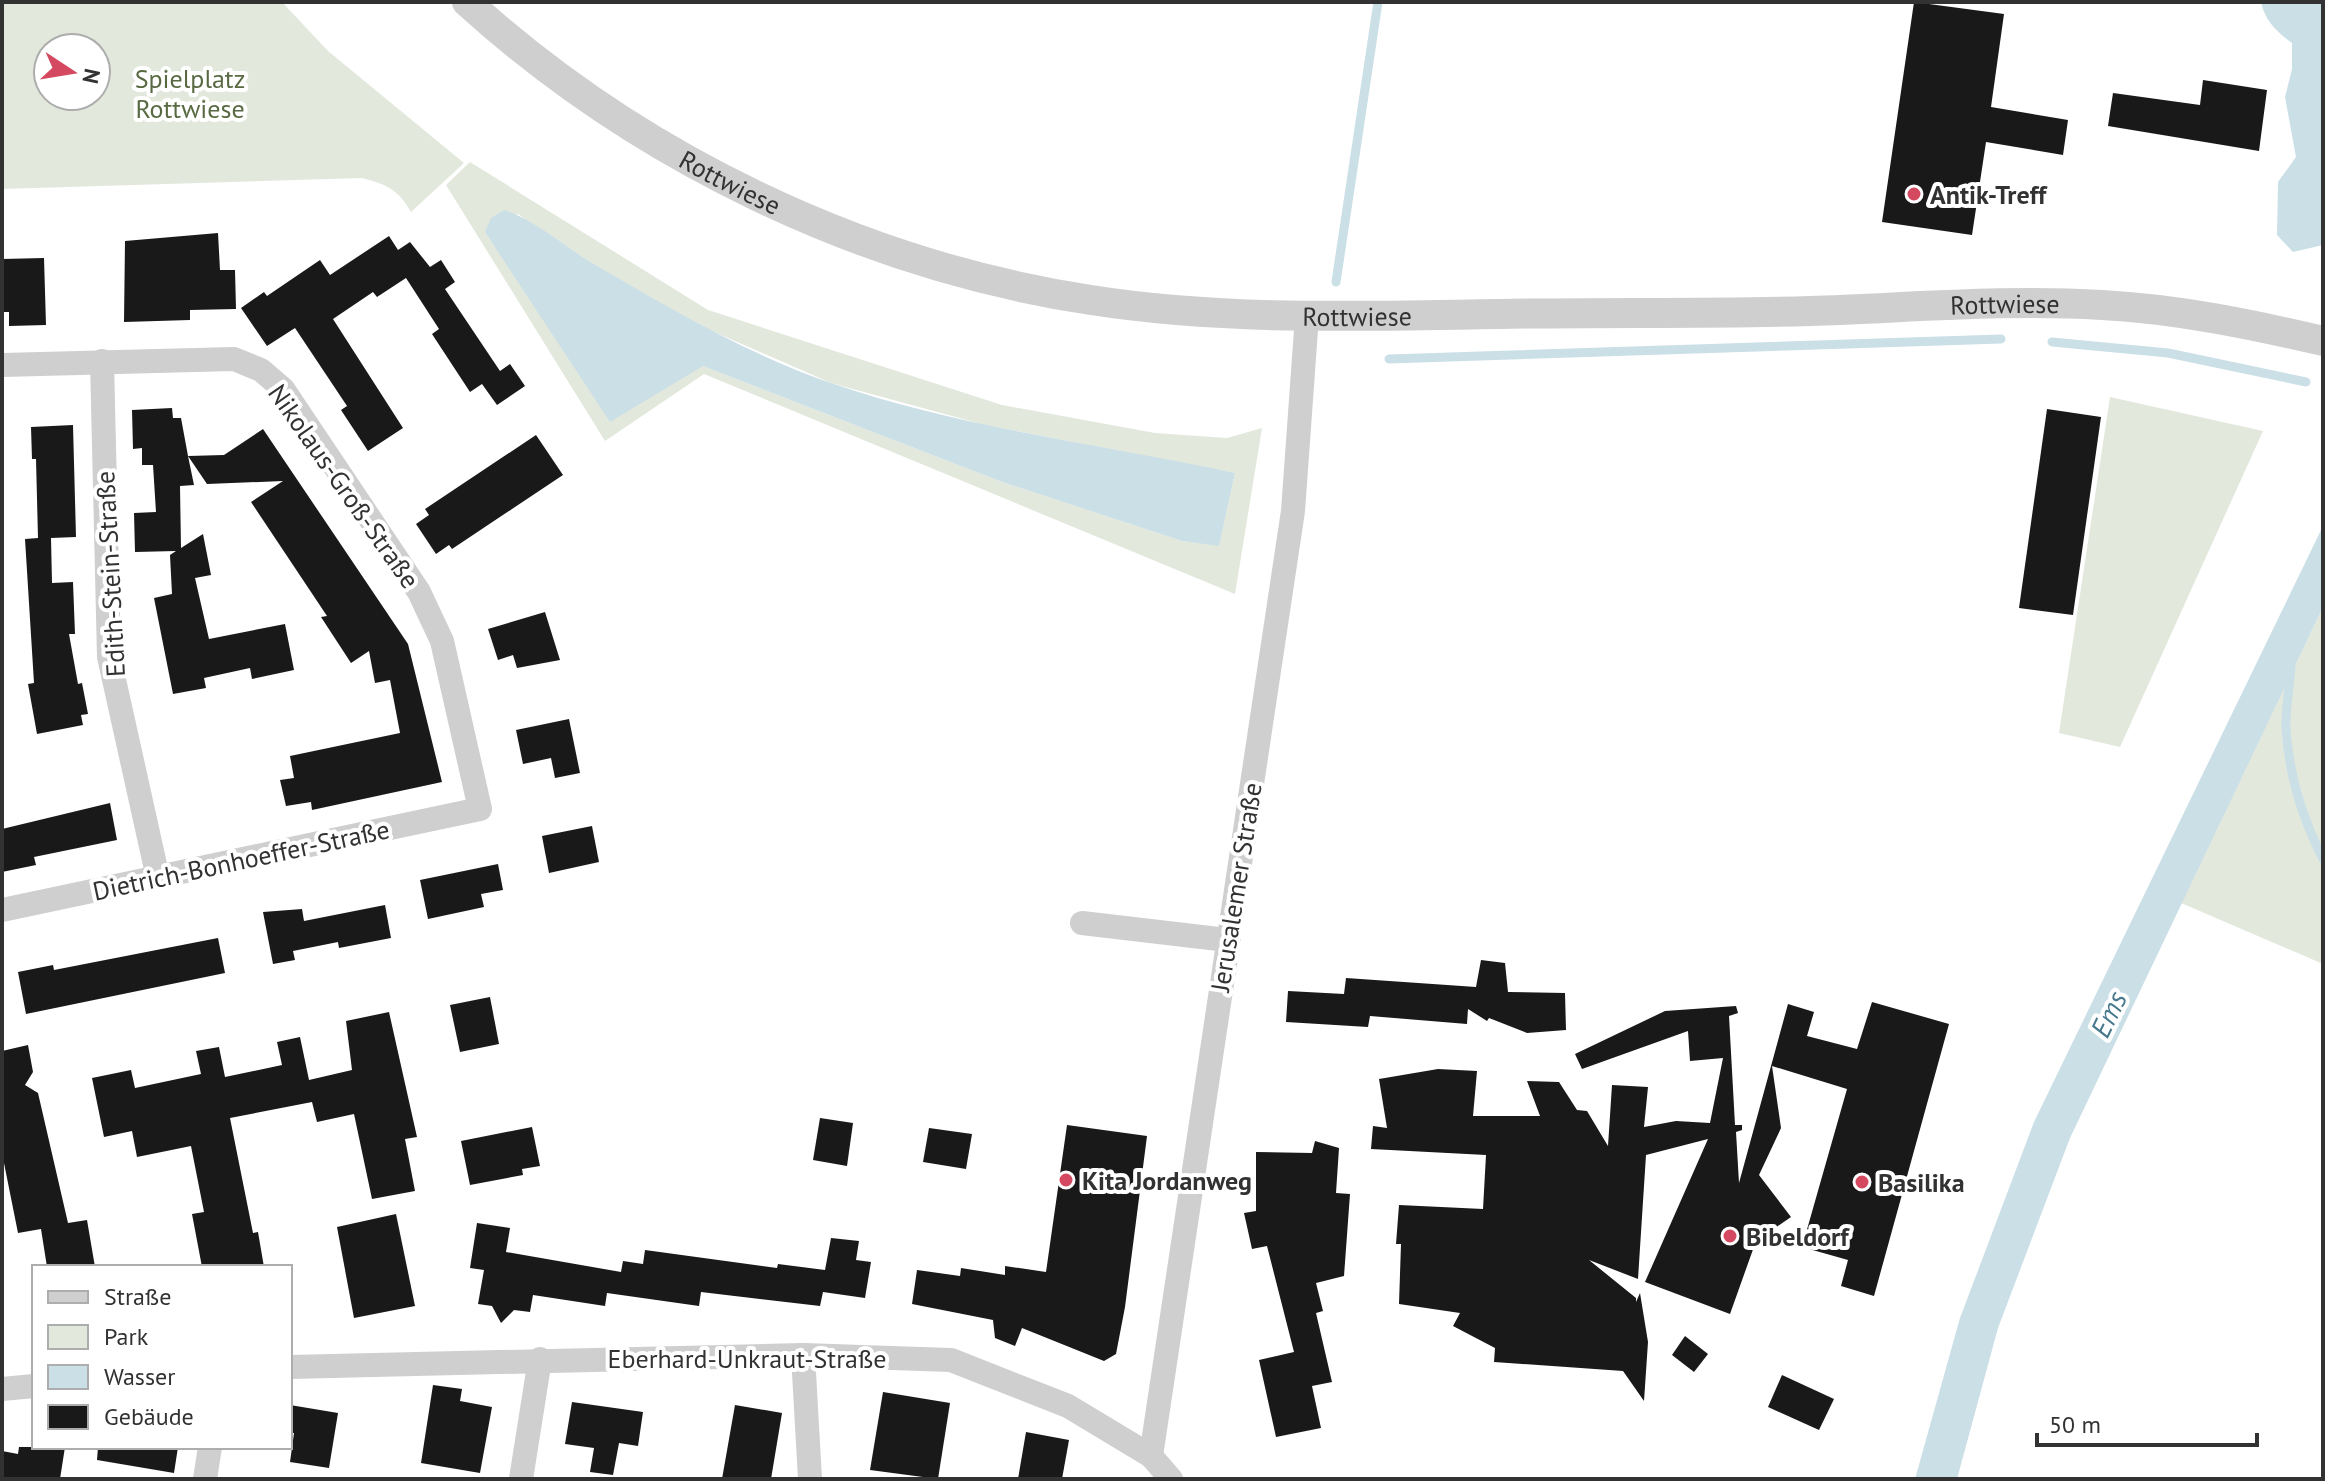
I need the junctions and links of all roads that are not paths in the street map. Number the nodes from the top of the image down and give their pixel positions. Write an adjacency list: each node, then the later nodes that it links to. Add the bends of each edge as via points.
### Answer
1 (467, 2): 2 (street, Rottwiese, via 538,62 650,137 762,198 865,241 969,275 1090,300)
2 (1307, 316): 3 (street, Rottwiese, via 2102,305 2234,321); 10 (street, Jerusalemer Straße, via 1293,511)
3 (2323, 341)
4 (102, 361): 5 (street, Nikolaus-Groß-Straße); 6 (street, Nikolaus-Groß-Straße, via 234,359 261,370 283,389 419,592 442,641); 7 (street, Edith-Stein-Straße, via 109,657)
5 (2, 365)
6 (480, 809): 7 (street, Dietrich-Bonhoeffer-Straße)
7 (158, 878): 8 (street, Dietrich-Bonhoeffer-Straße)
8 (2, 910)
9 (1082, 923): 10 (street)
10 (1227, 940): 17 (street, Jerusalemer Straße)
11 (803, 1355): 12 (street, Eberhard-Unkraut-Straße); 17 (street, Eberhard-Unkraut-Straße, via 951,1360 1068,1406); 20 (street)
12 (540, 1359): 13 (street, Eberhard-Unkraut-Straße); 19 (street)
13 (292, 1367)
14 (32, 1386): 15 (street)
15 (2, 1389)
16 (210, 1449): 18 (street)
17 (1151, 1456): 21 (street, Eberhard-Unkraut-Straße)
18 (205, 1479)
19 (521, 1479)
20 (810, 1479)
21 (1171, 1479)

